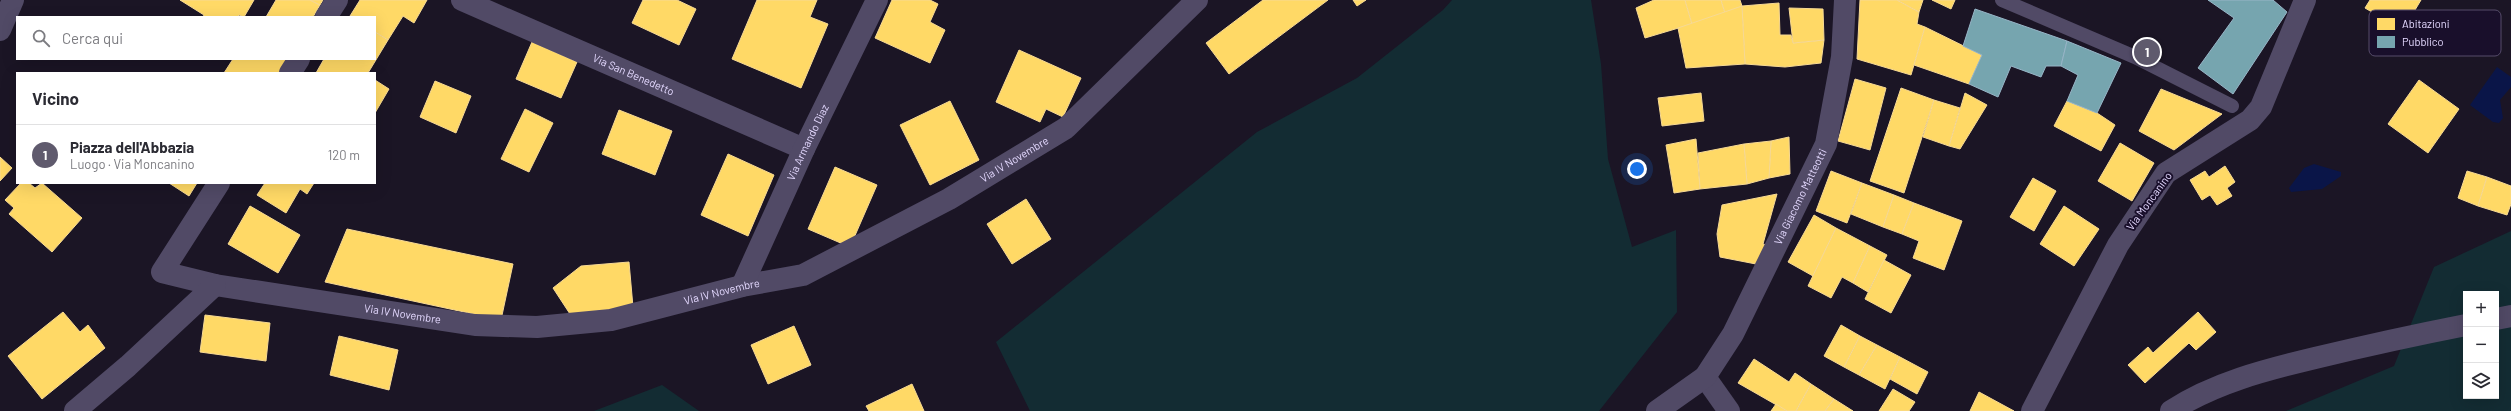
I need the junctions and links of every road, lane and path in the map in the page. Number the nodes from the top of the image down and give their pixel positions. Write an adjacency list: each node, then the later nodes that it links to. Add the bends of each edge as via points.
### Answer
1 (13, 0): 10 (street)
2 (337, 0): 9 (street)
3 (462, 0): 14 (street, Via San Benedetto)
4 (877, 0): 14 (street, Via Armando Diaz)
5 (1197, 0): 17 (street, Via IV Novembre, via 1066,128 949,199 803,275)
6 (1845, 0): 21 (street, Via Giacomo Matteotti, via 1842,57 1826,144 1733,334)
7 (2305, 0): 25 (street, Via Moncanino, via 2262,107 2250,120 2166,173 2118,245)
8 (2008, 1): 13 (lane, via 2135,57)
9 (327, 16)
10 (0, 30)
11 (298, 60): 12 (street)
12 (291, 72)
13 (2232, 106)
14 (804, 149): 17 (street, Via Armando Diaz)
15 (218, 184): 16 (street, Via IV Novembre, via 162,272)
16 (214, 285): 17 (street, Via IV Novembre, via 475,325 537,326 611,320); 22 (street, via 128,366)
17 (742, 286)
18 (2511, 316): 19 (street)
19 (2499, 318)
20 (2463, 326): 26 (street, via 2392,339 2259,372 2191,398)
21 (1705, 377): 23 (street, Via Giacomo Matteotti); 24 (street)
22 (75, 411)
23 (1658, 411)
24 (1729, 411)
25 (2032, 411)
26 (2171, 411)

